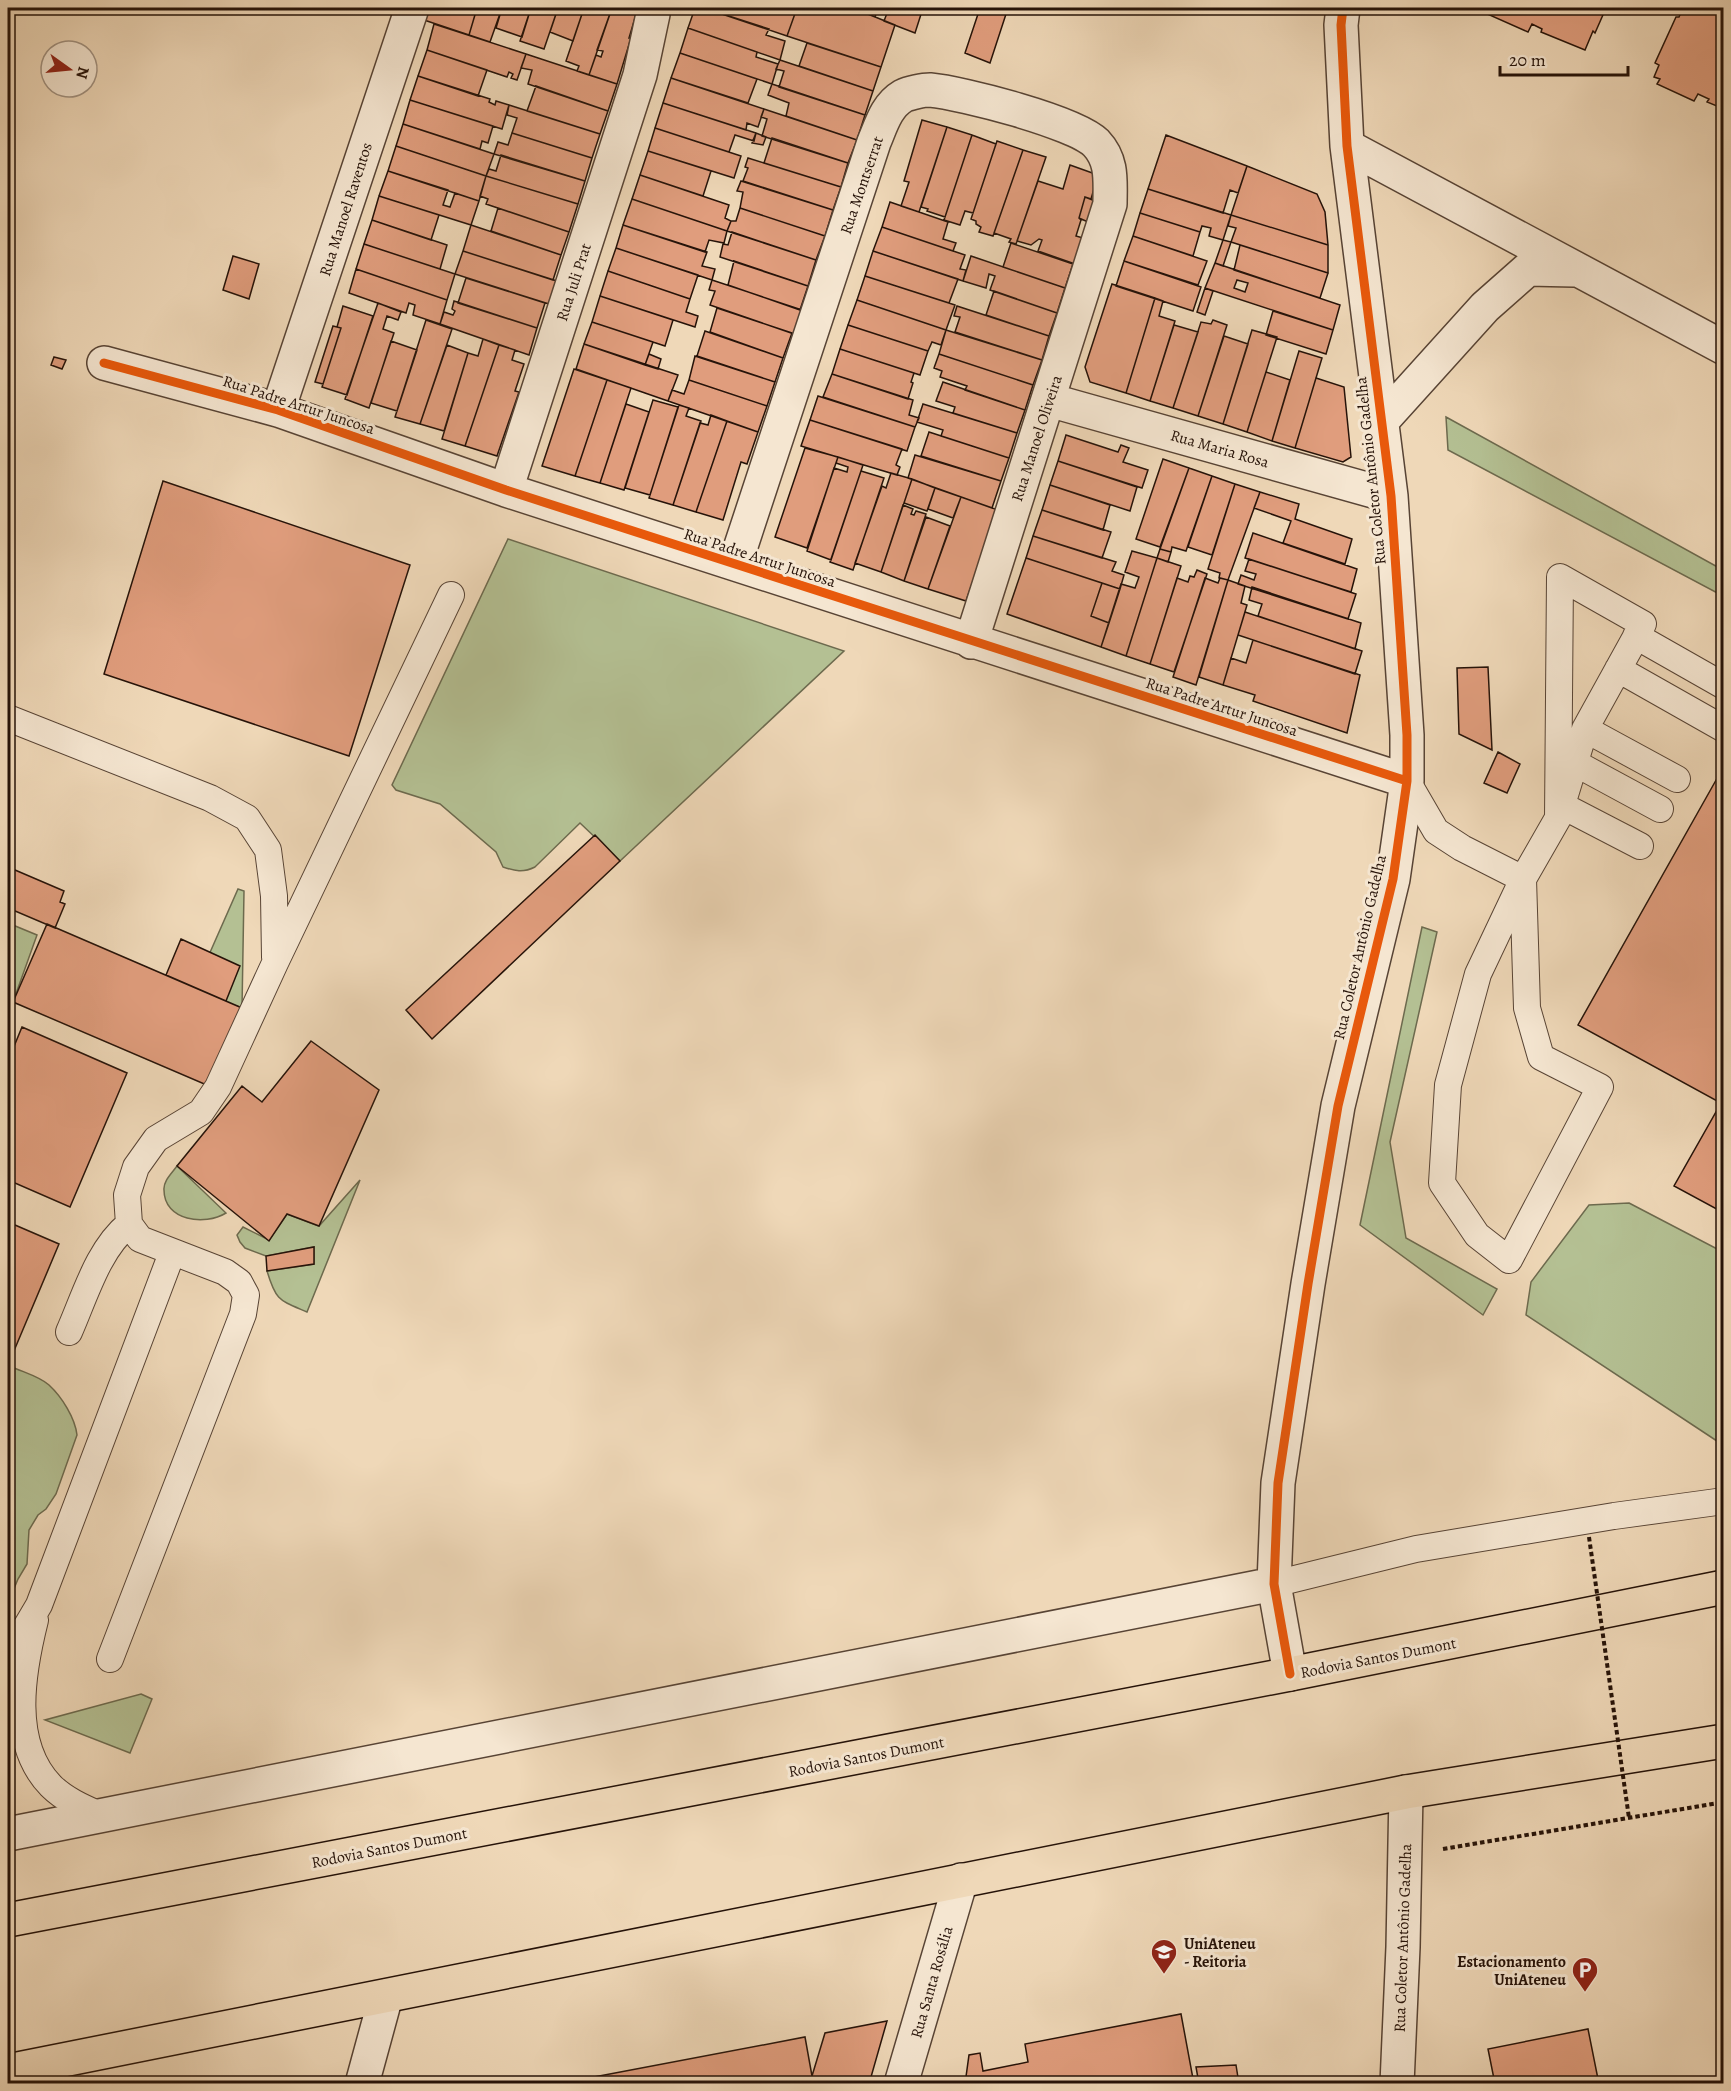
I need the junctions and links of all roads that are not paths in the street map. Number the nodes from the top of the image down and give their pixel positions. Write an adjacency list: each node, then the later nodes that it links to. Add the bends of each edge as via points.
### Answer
1 (412, 8): 10 (street, Rua Manoel Raventos)
2 (652, 8): 12 (street, Rua Juli Prat, via 640,75)
3 (1343, 8): 4 (street, Rua Coletor Antônio Gadelha)
4 (1347, 146): 6 (street); 11 (street, Rua Coletor Antônio Gadelha)
5 (1101, 234): 9 (street, Rua Manoel Oliveira); 14 (street, Rua Montserrat, via 1110,204 1110,164 1095,143 1072,128 956,94 927,90 903,96 886,112 874,142)
6 (1579, 270): 7 (street); 11 (street, via 1528,269 1485,306)
7 (1724, 348)
8 (104, 363): 10 (street, Rua Padre Artur Juncosa)
9 (1048, 400): 13 (street, Rua Maria Rosa); 17 (street, Rua Manoel Oliveira)
10 (278, 410): 12 (street, Rua Padre Artur Juncosa)
11 (1382, 422): 13 (street, Rua Coletor Antônio Gadelha)
12 (506, 490): 14 (street, Rua Padre Artur Juncosa)
13 (1391, 496): 25 (street, Rua Coletor Antônio Gadelha)
14 (735, 564): 17 (street, Rua Padre Artur Juncosa)
15 (451, 595): 30 (lane)
16 (1636, 636): 18 (lane); 19 (lane); 27 (lane, via 1643,624 1560,577)
17 (971, 642): 25 (street, Rua Padre Artur Juncosa)
18 (1618, 669): 21 (lane); 22 (lane)
19 (1724, 686)
20 (8, 718): 30 (lane, via 210,798 247,818 268,850 274,896)
21 (1585, 729): 23 (lane); 24 (lane)
22 (1724, 729)
23 (1575, 763): 26 (lane); 27 (lane)
24 (1677, 779)
25 (1407, 781): 29 (lane, via 1436,831); 35 (street, Rua Coletor Antônio Gadelha, via 1393,879 1338,1106 1308,1284 1278,1483)
26 (1660, 809)
27 (1559, 812): 28 (lane); 29 (lane)
28 (1640, 846)
29 (1523, 879): 29 (lane, via 1478,974 1448,1085 1442,1183 1477,1235 1509,1260 1600,1087 1541,1057 1527,1008)
30 (275, 963): 31 (lane, via 207,1104 201,1112 156,1139 135,1167 127,1195)
31 (129, 1224): 32 (lane, via 140,1239); 33 (lane, via 105,1249)
32 (172, 1253): 37 (lane); 39 (lane, via 225,1272 239,1282 246,1295 243,1314)
33 (69, 1332)
34 (1724, 1501): 35 (lane, via 1416,1549)
35 (1274, 1584): 40 (street, Rua Coletor Antônio Gadelha); 43 (street)
36 (1724, 1587): 40 (highway, Rodovia Santos Dumont)
37 (39, 1605): 38 (lane); 43 (lane, via 22,1687 24,1725 33,1762 51,1786 80,1807)
38 (8, 1646)
39 (110, 1659)
40 (1290, 1674): 46 (highway, Rodovia Santos Dumont)
41 (1724, 1741): 42 (highway)
42 (1406, 1792): 45 (highway); 51 (street, Rua Coletor Antônio Gadelha)
43 (102, 1816): 44 (street)
44 (8, 1834)
45 (961, 1880): 47 (highway); 50 (street, Rua Santa Rosália)
46 (8, 1920)
47 (386, 1996): 48 (highway); 49 (street)
48 (8, 2071)
49 (362, 2084)
50 (902, 2084)
51 (1397, 2084)

